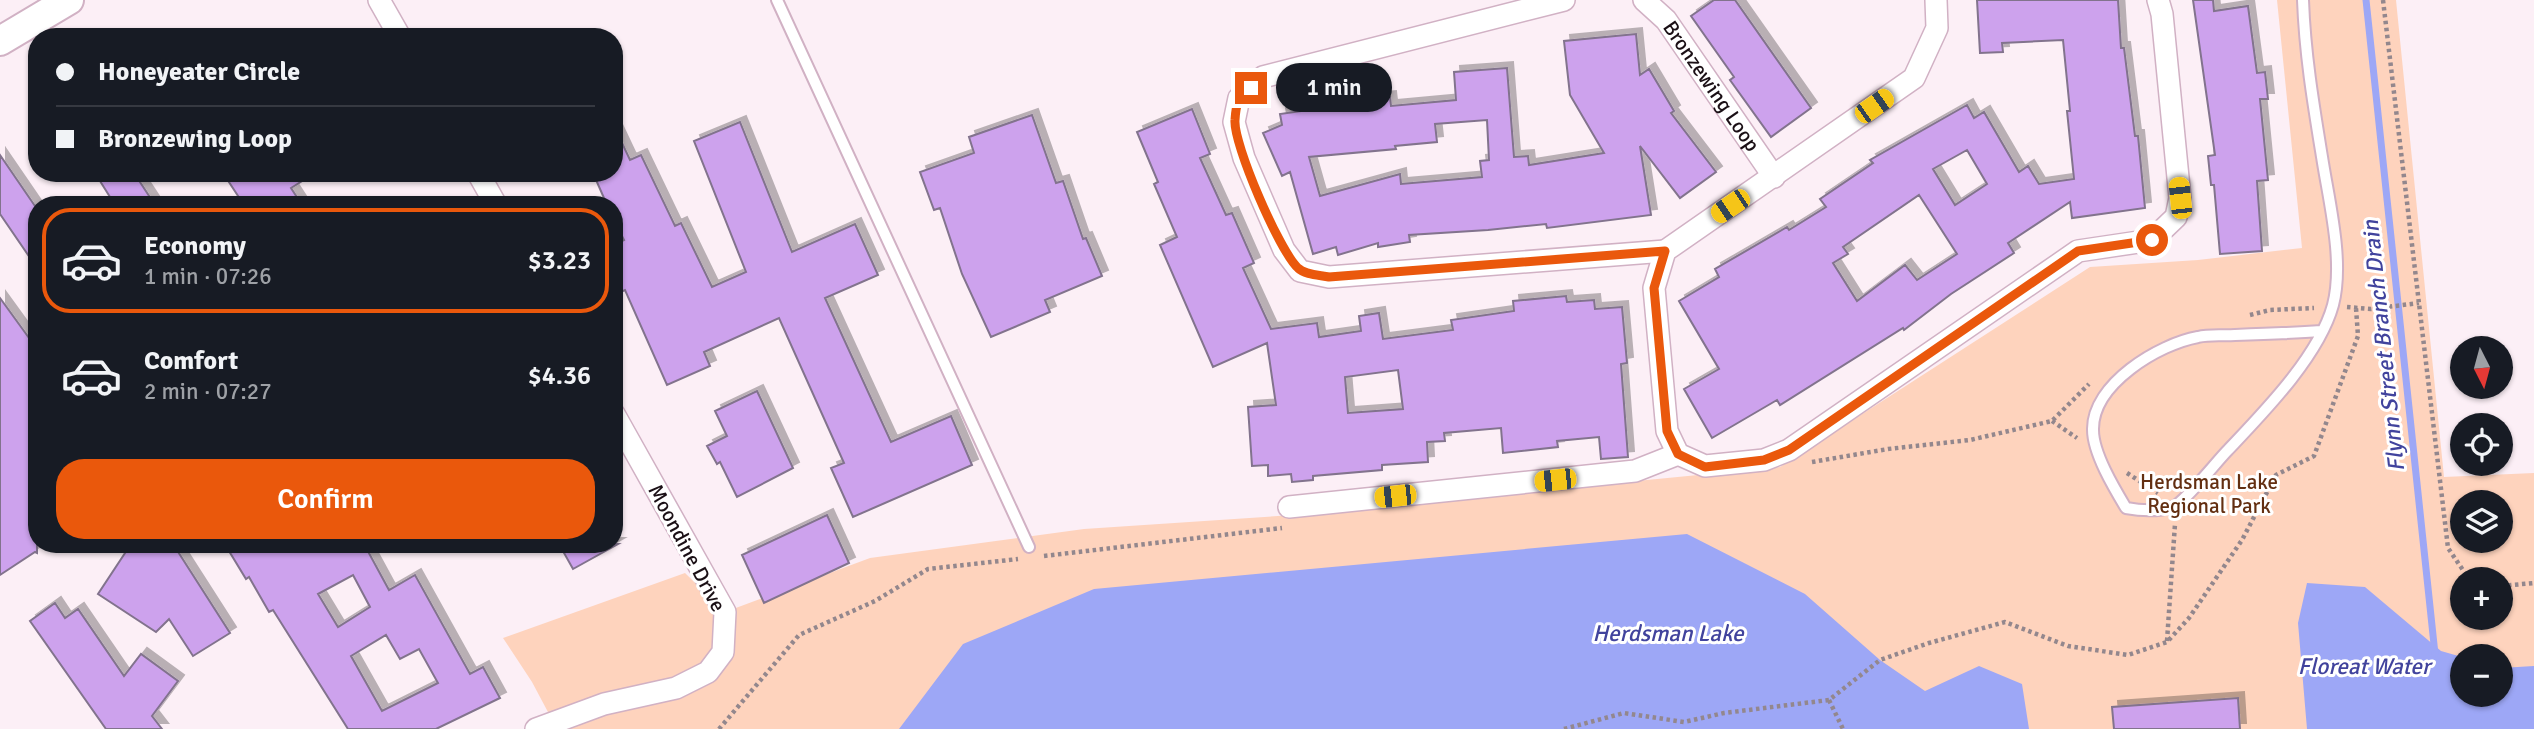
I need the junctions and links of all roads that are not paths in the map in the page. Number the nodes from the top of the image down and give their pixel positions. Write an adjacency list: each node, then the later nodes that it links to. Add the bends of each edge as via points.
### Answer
1 (69, 0): 10 (main road)
2 (379, 0): 9 (street)
3 (777, 0): 17 (lane)
4 (1564, 0): 12 (street, via 1263,77 1238,98 1234,122 1244,158 1283,250 1300,271 1329,277)
5 (1644, 0): 11 (street, Bronzewing Loop, via 1666,20)
6 (1936, 0): 11 (street, via 1937,28 1914,78)
7 (2158, 0): 15 (street, via 2180,198 2176,217 2152,240 2078,251 1789,450 1764,460 1705,467)
8 (2303, 0): 13 (lane, via 2305,55 2337,278 2333,306)
9 (395, 28)
10 (0, 41)
11 (1774, 177): 12 (street)
12 (1665, 251): 15 (street, via 1654,288 1667,431)
13 (2320, 331): 13 (lane, via 2198,336 2138,362 2113,383 2098,409 2093,430 2113,487 2126,508 2149,512 2176,506 2275,400)
14 (623, 430): 18 (street, Moondine Drive, via 725,612 723,652 708,672 676,688 604,704)
15 (1678, 454): 16 (street, via 1635,471)
16 (1289, 507)
17 (1029, 547)
18 (536, 729)

